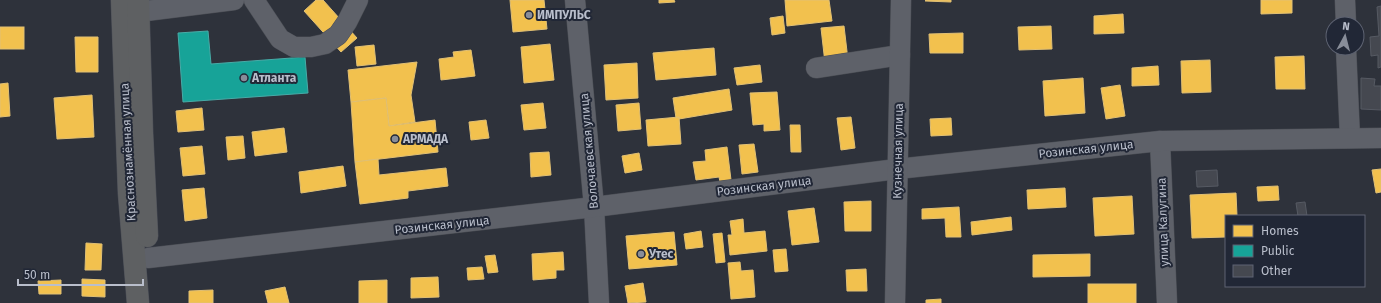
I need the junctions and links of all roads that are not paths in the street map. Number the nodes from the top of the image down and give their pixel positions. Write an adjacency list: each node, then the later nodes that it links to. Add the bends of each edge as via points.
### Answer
1 (234, 0): 7 (street)
2 (254, 0): 3 (street, via 280,39 294,47 325,44 338,34)
3 (358, 0)
4 (575, 0): 16 (street, Волочаевская улица)
5 (901, 0): 9 (street, Кузнечная улица)
6 (1345, 0): 8 (street)
7 (132, 4): 17 (highway, Краснознамённая улица); 18 (highway, Краснознамённая улица, via 129,193)
8 (1346, 16)
9 (900, 55): 11 (street); 15 (street, Кузнечная улица)
10 (1346, 56): 12 (street)
11 (816, 68)
12 (1350, 138): 13 (street, Розинская улица); 14 (street, Розинская улица)
13 (1381, 138)
14 (1160, 141): 15 (street, Розинская улица); 22 (street, улица Калугина)
15 (897, 169): 16 (street, Розинская улица); 21 (street, Кузнечная улица)
16 (594, 207): 17 (street, Розинская улица); 20 (street, Волочаевская улица)
17 (148, 258): 19 (highway, Краснознамённая улица)
18 (138, 303)
19 (153, 303)
20 (599, 303)
21 (895, 303)
22 (1167, 303)

